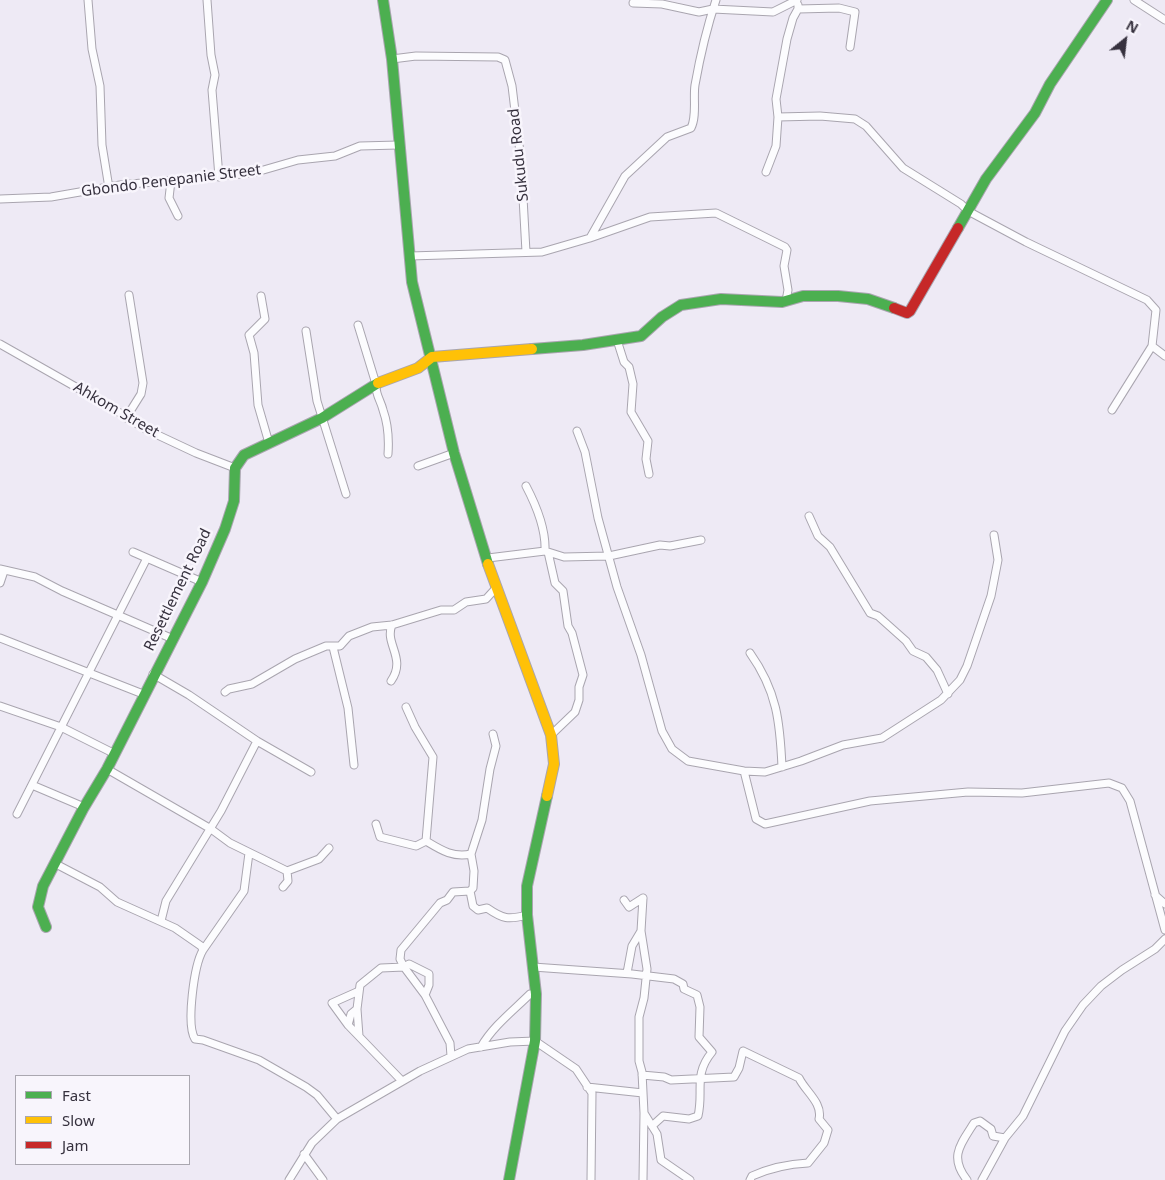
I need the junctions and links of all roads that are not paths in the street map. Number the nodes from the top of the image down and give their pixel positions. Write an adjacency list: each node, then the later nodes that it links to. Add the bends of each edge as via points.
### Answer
1 (88, 0): 19 (street)
2 (207, 0): 17 (street, via 215,75 212,90)
3 (383, 0): 13 (street)
4 (716, 0): 9 (street)
5 (798, 0): 9 (street, via 772,12); 10 (street)
6 (1107, 0): 21 (street, via 1050,84 1035,113 995,165)
7 (1134, 0): 11 (street)
8 (633, 3): 9 (street, via 662,4 699,12)
9 (713, 9): 23 (street, via 695,86 691,128 667,137 625,176)
10 (798, 9): 12 (street, via 839,8 855,12); 14 (street, via 787,39 776,99)
11 (1165, 20)
12 (850, 47)
13 (392, 60): 15 (street); 24 (street, Sukudu Road, via 416,56 498,57 505,60 512,86)
14 (778, 117): 16 (street, via 776,146); 21 (street, via 855,119 866,126 903,168)
15 (398, 145): 17 (street, Gbondo Penepanie Street, via 360,146 335,156 298,160 254,174); 25 (street)
16 (766, 172)
17 (219, 177): 18 (street, Gbondo Penepanie Street)
18 (171, 181): 19 (street, Gbondo Penepanie Street); 22 (street, via 169,198)
19 (109, 188): 20 (street, Gbondo Penepanie Street)
20 (0, 199)
21 (968, 211): 28 (street, via 907,313 868,298 803,296); 33 (street, via 1147,300 1156,310)
22 (178, 216)
23 (590, 238): 24 (street, via 542,252); 28 (street, via 650,217 716,213 787,250 784,266 788,290)
24 (526, 252): 25 (street)
25 (410, 256): 35 (street, via 420,318)
26 (129, 296): 40 (street, via 143,382 141,394)
27 (261, 296): 43 (street, via 265,319 249,335 254,352 258,405)
28 (786, 301): 31 (street, via 721,299 681,305 642,336)
29 (358, 325): 38 (street)
30 (306, 331): 41 (street)
31 (617, 340): 35 (street); 48 (street, via 633,384 631,412 648,442 646,459)
32 (0, 344): 40 (street, Ahkom Street)
33 (1152, 346): 34 (street); 39 (street)
34 (1165, 356)
35 (432, 357): 36 (street); 37 (street)
36 (418, 368): 37 (street); 38 (street)
37 (434, 370): 44 (street)
38 (376, 384): 41 (street); 45 (street, via 389,440)
39 (1112, 410)
40 (126, 418): 47 (street, Ahkom Street, via 172,443)
41 (322, 418): 43 (street); 50 (street)
42 (577, 431): 56 (street, via 586,452 598,518)
43 (269, 443): 47 (street, via 244,455)
44 (454, 453): 46 (street); 58 (street)
45 (388, 454)
46 (418, 466)
47 (235, 468): 61 (street, Resettlement Road, via 234,501)
48 (649, 474)
49 (526, 486): 54 (street, via 533,499)
50 (346, 494)
51 (809, 516): 74 (street, via 818,536 830,547 870,613 878,616 913,651 926,657 937,670)
52 (994, 535): 74 (street, via 998,560 991,596 967,666)
53 (701, 540): 56 (street)
54 (547, 551): 56 (street, via 564,557); 58 (street); 79 (street, via 553,564 555,583 563,591 568,626 583,675 575,712)
55 (133, 552): 57 (street)
56 (609, 556): 85 (street, via 666,741 688,762)
57 (147, 558): 61 (street); 63 (street)
58 (488, 558): 62 (street)
59 (2, 570): 60 (street); 63 (street, via 35,577)
60 (0, 582)
61 (202, 582): 66 (street, Resettlement Road)
62 (496, 588): 64 (street, via 486,599); 79 (street)
63 (118, 615): 66 (street); 69 (street)
64 (392, 625): 67 (street, via 372,627); 71 (street, via 390,630 398,667)
65 (0, 638): 69 (street)
66 (174, 638): 70 (street, Resettlement Road)
67 (333, 647): 72 (street, via 326,646 295,659 252,684 229,688); 82 (street, via 348,708)
68 (750, 653): 83 (street, via 767,679 777,712 781,727)
69 (90, 674): 73 (street); 77 (street)
70 (153, 674): 73 (street, Resettlement Road); 80 (street)
71 (391, 681)
72 (225, 692)
73 (143, 694): 81 (street, Resettlement Road)
74 (948, 694): 83 (street, via 920,716 882,738 843,745)
75 (0, 706): 77 (street)
76 (406, 706): 92 (street, via 434,757)
77 (61, 726): 81 (street); 87 (street)
78 (493, 734): 95 (street, via 496,746 482,820)
79 (552, 736): 103 (street, via 554,764 530,866)
80 (257, 741): 86 (street); 91 (street)
81 (115, 754): 84 (street, Resettlement Road)
82 (354, 765)
83 (782, 767): 85 (street, via 764,772)
84 (107, 769): 88 (street, Resettlement Road); 91 (street)
85 (744, 771): 100 (street, via 756,819 765,824 870,801 1116,784 1130,801)
86 (311, 772)
87 (32, 785): 88 (street); 89 (street)
88 (84, 807): 96 (street, Resettlement Road)
89 (17, 814)
90 (376, 824): 92 (street, via 378,834 384,839 416,846)
91 (211, 828): 94 (street, via 230,844); 104 (street, via 166,901)
92 (426, 841): 95 (street, via 444,852 460,856)
93 (329, 848): 97 (street, via 319,860)
94 (249, 853): 97 (street); 109 (street, via 244,891)
95 (471, 854): 99 (street, via 474,871 473,888)
96 (54, 863): 104 (street, via 100,887 117,902); 105 (street, Resettlement Road, via 38,898)
97 (287, 871): 98 (street, via 288,881)
98 (283, 887)
99 (470, 890): 103 (street, via 473,906 478,910 487,908 511,919); 110 (street, via 453,892 440,903 401,950)
100 (1154, 895): 102 (street); 107 (street)
101 (624, 900): 106 (street, via 629,907 643,898)
102 (1165, 904)
103 (527, 915): 111 (street)
104 (161, 921): 109 (street, via 196,941)
105 (46, 927)
106 (641, 930): 112 (street, via 632,946); 113 (street)
107 (1165, 930)
108 (1165, 939): 131 (street, via 1108,981 1083,1005 1065,1031 1023,1116)
109 (203, 950): 129 (street, via 194,979 191,1006 196,1039 259,1060 313,1092)
110 (404, 967): 114 (street, via 375,971 360,985); 116 (street); 116 (street, via 409,964 429,974)
111 (533, 967): 112 (street); 115 (street)
112 (627, 974): 113 (street)
113 (647, 975): 123 (street, via 638,1017 637,1041); 124 (street, via 674,979 697,995 699,1037 712,1052 703,1063)
114 (359, 991): 117 (street); 118 (street, via 332,1003)
115 (536, 994): 120 (street); 121 (street, via 530,994 508,1015)
116 (425, 995): 122 (street, via 450,1043)
117 (357, 1009): 118 (street, via 351,1014); 119 (street)
118 (348, 1025): 119 (street)
119 (359, 1036): 125 (street)
120 (534, 1041): 121 (street); 126 (street, via 576,1069); 135 (street)
121 (482, 1046): 122 (street)
122 (451, 1056): 125 (street)
123 (642, 1075): 124 (street, via 664,1076 671,1080); 127 (street)
124 (699, 1079): 130 (street, via 701,1103 698,1116 690,1119 663,1116); 139 (street, via 734,1077 742,1054 747,1051 799,1078 802,1088 816,1103 821,1113 819,1119 828,1130 824,1142 808,1163 784,1164 752,1176)
125 (402, 1081): 129 (street)
126 (587, 1087): 127 (street); 136 (street, via 592,1094)
127 (643, 1094): 128 (street)
128 (644, 1112): 130 (street); 137 (street)
129 (337, 1119): 132 (street)
130 (652, 1126): 138 (street, via 657,1134 661,1160)
131 (1005, 1138): 140 (street, via 993,1136 991,1129 980,1121 974,1123 961,1143 956,1161); 141 (street)
132 (304, 1154): 133 (street); 134 (street)
133 (289, 1180)
134 (323, 1180)
135 (509, 1180)
136 (591, 1180)
137 (644, 1180)
138 (690, 1180)
139 (750, 1180)
140 (967, 1180)
141 (982, 1180)

